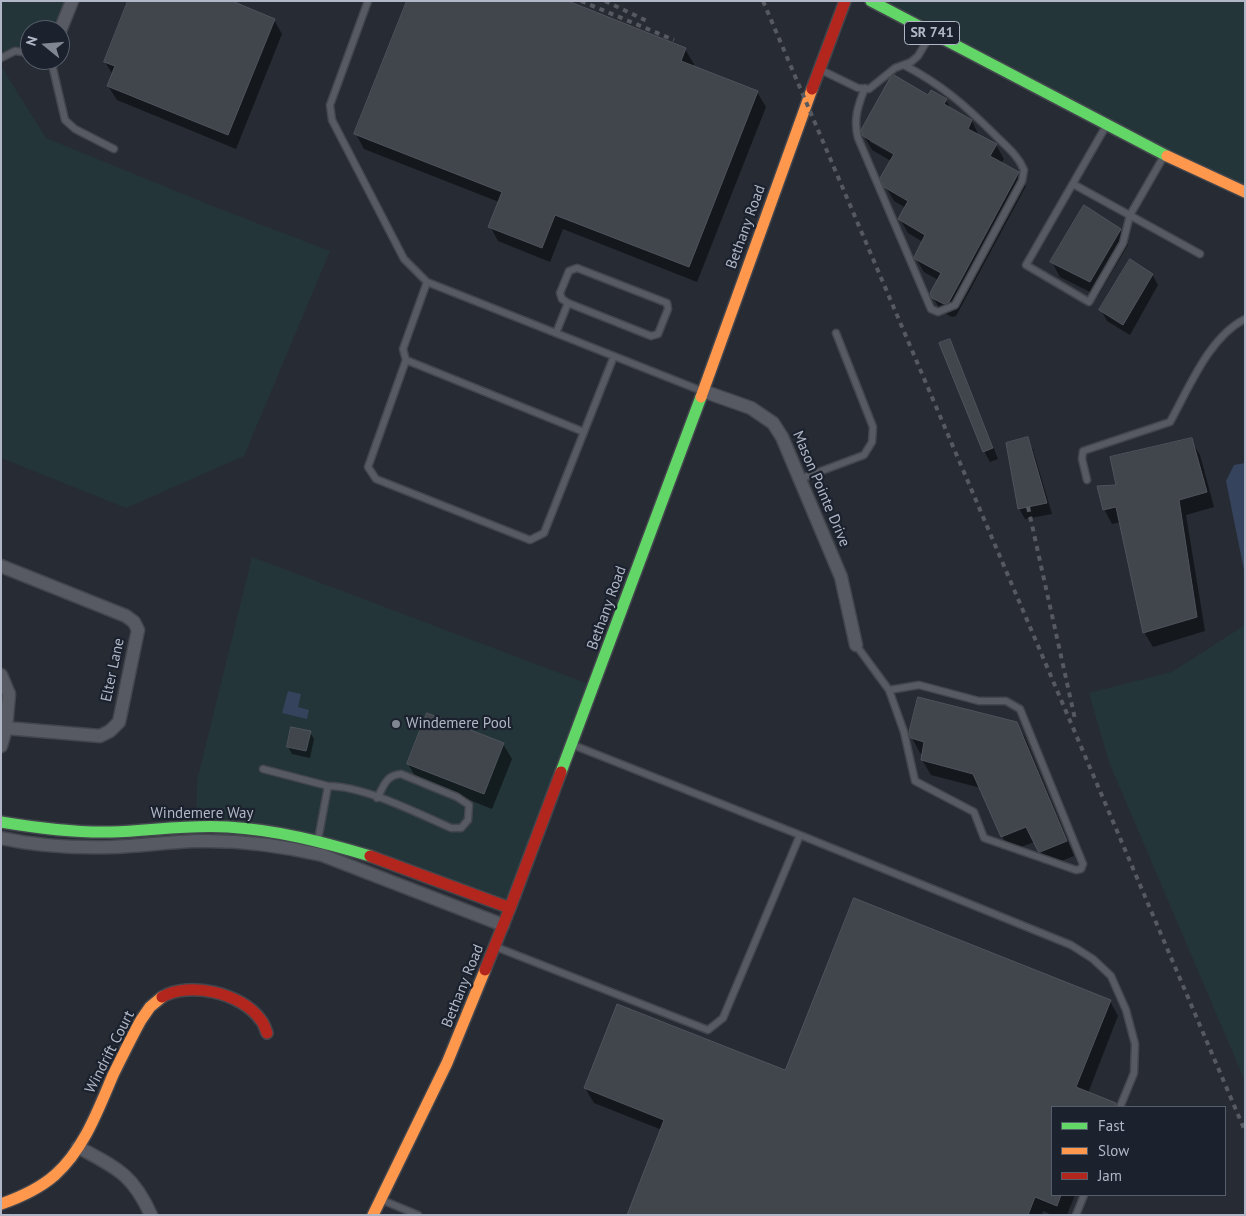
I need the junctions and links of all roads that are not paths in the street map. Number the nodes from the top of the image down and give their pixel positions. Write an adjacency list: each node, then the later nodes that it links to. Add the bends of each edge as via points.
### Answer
1 (72, 1): 5 (street)
2 (368, 1): 20 (lane, via 330,105 332,120 404,259)
3 (845, 1): 11 (main road, Bethany Road)
4 (871, 1): 6 (main road, SR 741)
5 (64, 20)
6 (931, 33): 9 (lane, via 918,56); 13 (main road, SR 741)
7 (20, 52): 8 (lane)
8 (1, 58)
9 (904, 65): 12 (lane); 12 (lane, via 928,78 972,111 1014,153 1024,170 1022,181 955,305 947,309 938,312 931,309 858,138 855,127 858,105)
10 (53, 70): 14 (lane, via 65,120)
11 (820, 70): 12 (lane, via 858,88); 27 (main road, Bethany Road)
12 (865, 88)
13 (1107, 125): 15 (main road, SR 741); 16 (lane)
14 (114, 150)
15 (1164, 155): 17 (main road, SR 741); 18 (lane)
16 (1073, 184): 18 (lane); 18 (lane, via 1026,265 1089,302 1123,243)
17 (1245, 192)
18 (1130, 215): 19 (lane)
19 (1200, 254)
20 (427, 282): 23 (lane); 26 (lane, via 403,349)
21 (568, 302): 21 (lane, via 651,336 658,334 668,309 667,303 577,268 569,271 560,293); 23 (lane)
22 (1245, 319): 30 (lane, via 1233,325 1204,359 1170,422 1082,451)
23 (556, 333): 25 (lane)
24 (836, 333): 29 (lane, via 873,427 872,442 864,455)
25 (614, 356): 27 (lane); 28 (lane)
26 (406, 360): 28 (lane); 28 (lane, via 368,466 376,479 530,540 544,533)
27 (703, 391): 29 (street, Mason Pointe Drive, via 751,408 773,423); 36 (main road, Bethany Road)
28 (584, 432)
29 (800, 479): 32 (street, Mason Pointe Drive, via 841,577)
30 (1087, 480)
31 (1, 566): 35 (street, Elter Lane, via 126,616 138,630 119,722 110,731 100,736)
32 (856, 645): 34 (lane)
33 (1, 676): 35 (street, via 9,694)
34 (889, 690): 34 (lane, via 920,686 979,701 1006,701 1020,709 1083,864 1081,869 984,838 974,812 915,782 904,732)
35 (6, 728): 37 (street)
36 (572, 745): 42 (lane); 46 (main road, Bethany Road)
37 (1, 746)
38 (263, 768): 39 (lane)
39 (328, 786): 40 (lane, via 342,786); 44 (lane)
40 (377, 798): 40 (lane, via 452,828 461,828 468,820 469,805 401,774 393,774)
41 (1, 822): 44 (main road, Windemere Way, via 64,831 226,827)
42 (800, 835): 48 (lane, via 723,1018 708,1030); 50 (lane, via 1071,945 1093,959 1111,976 1126,1010 1135,1044 1134,1073)
43 (1, 838): 45 (street, Windemere Way, via 84,847 230,841)
44 (318, 840): 45 (lane); 46 (main road, Windemere Way, via 410,868)
45 (315, 853): 47 (street, Windemere Way)
46 (510, 908): 47 (main road, Bethany Road)
47 (503, 925): 48 (main road, Bethany Road)
48 (494, 947): 53 (main road, Bethany Road, via 446,1063)
49 (267, 1033): 51 (main road, Windrift Court, via 260,1017 224,996 195,989 165,995 146,1012)
50 (1120, 1106)
51 (78, 1147): 54 (main road, Windrift Court, via 60,1172 46,1184); 55 (street, via 126,1175 139,1190)
52 (1084, 1196): 58 (lane)
53 (381, 1200): 56 (main road, Bethany Road); 57 (lane)
54 (1, 1204)
55 (151, 1215)
56 (373, 1215)
57 (418, 1215)
58 (1076, 1215)

